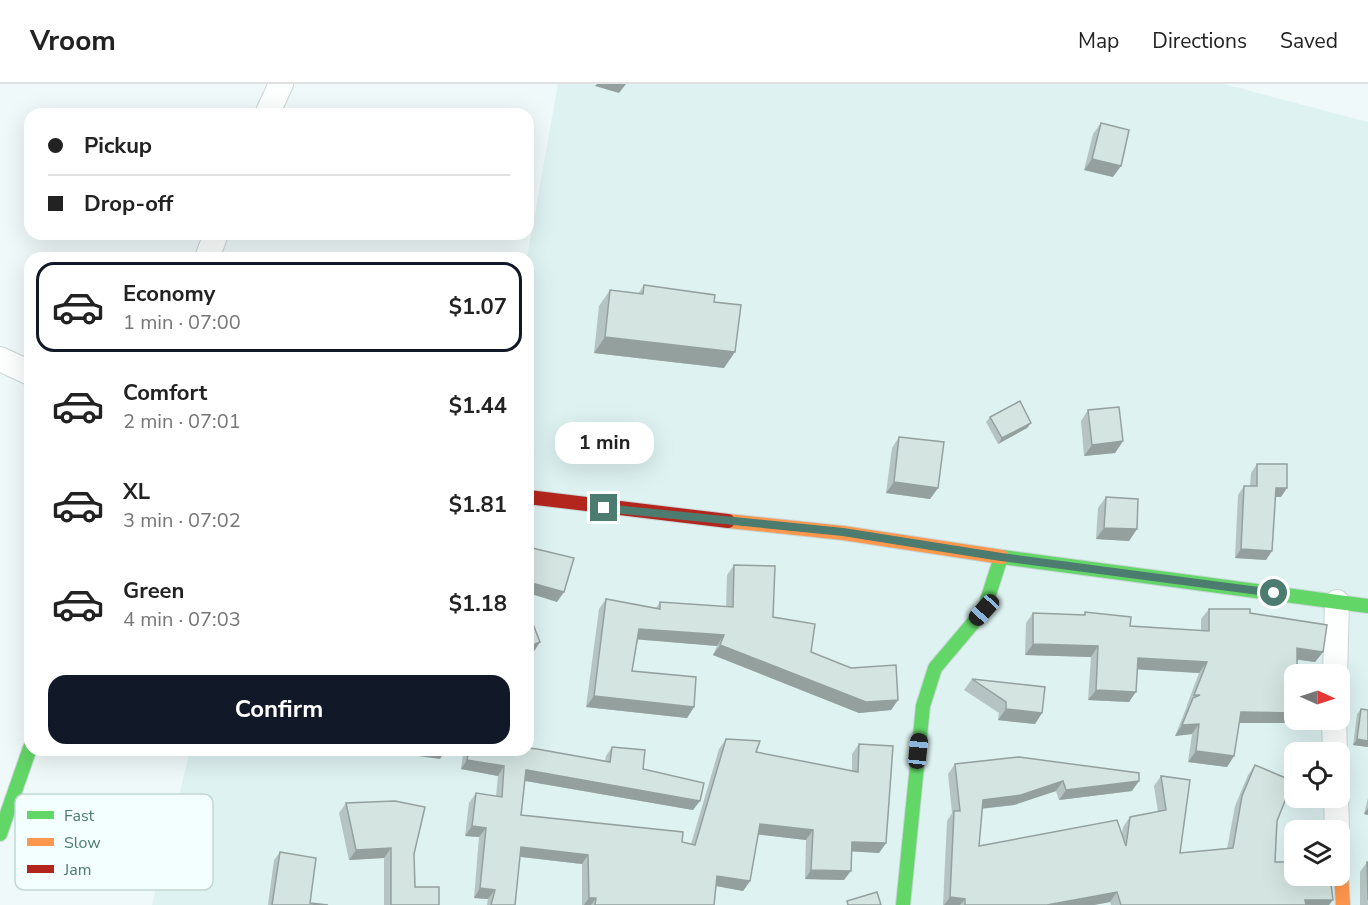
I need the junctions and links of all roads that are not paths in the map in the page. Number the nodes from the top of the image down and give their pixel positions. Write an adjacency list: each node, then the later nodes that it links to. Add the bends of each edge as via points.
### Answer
1 (281, 84): 2 (street)
2 (270, 108)
3 (0, 359): 4 (street)
4 (24, 370)
5 (534, 498): 6 (street, via 843,532)
6 (1001, 557): 7 (street); 13 (street, via 984,610 935,668 923,706)
7 (1337, 602): 8 (street); 9 (street)
8 (1368, 606)
9 (1335, 664)
10 (27, 756): 11 (street)
11 (0, 834)
12 (1342, 886): 14 (street)
13 (903, 905)
14 (1343, 905)

